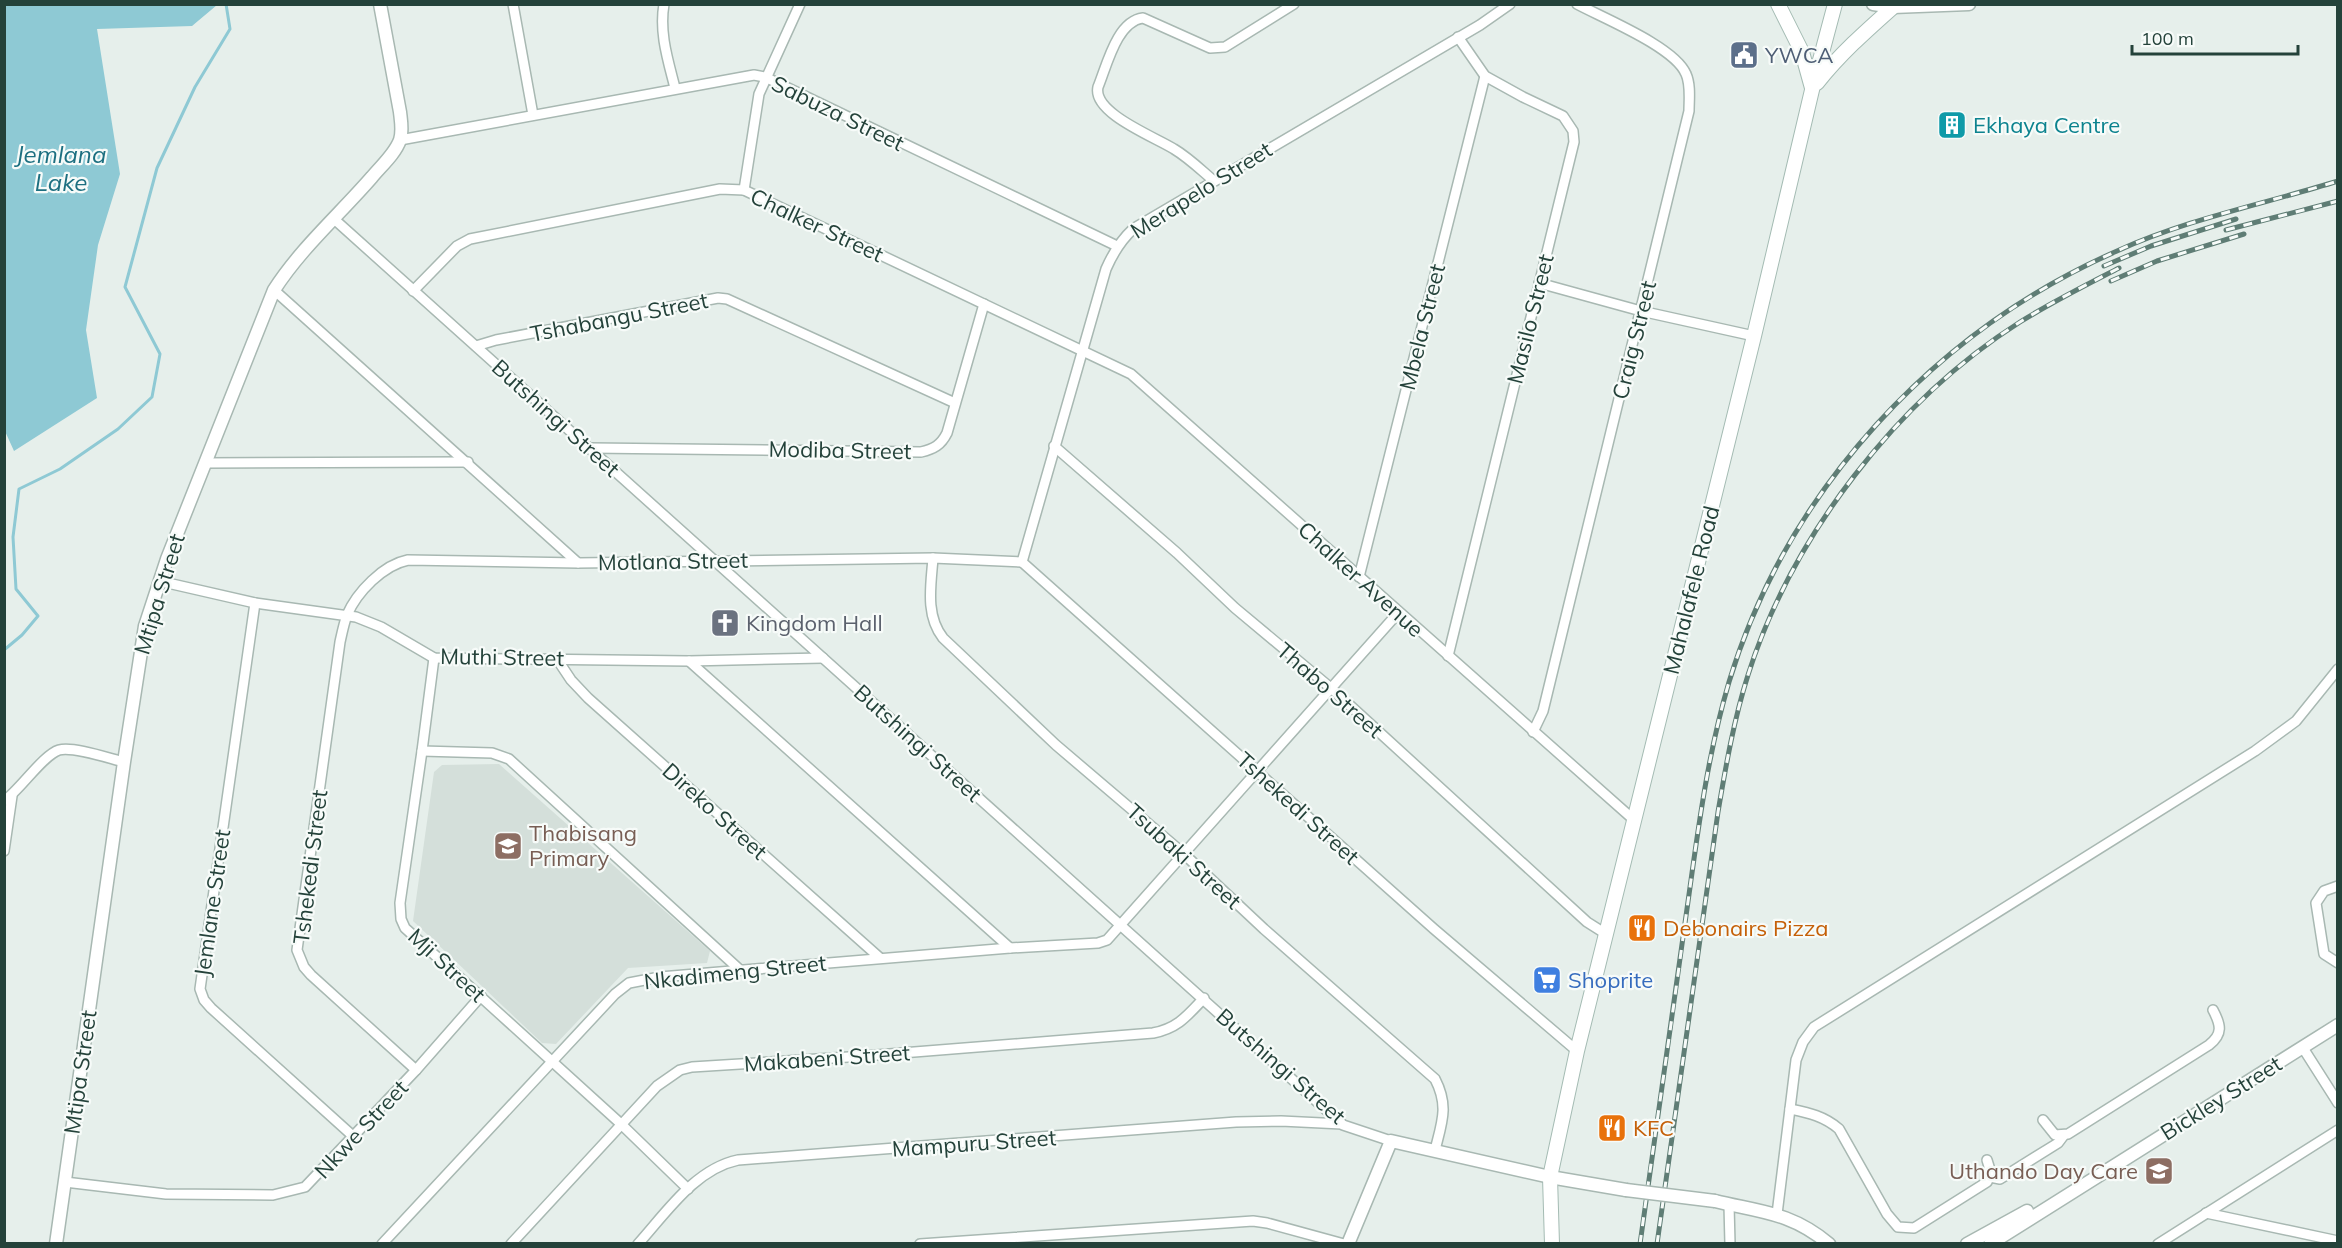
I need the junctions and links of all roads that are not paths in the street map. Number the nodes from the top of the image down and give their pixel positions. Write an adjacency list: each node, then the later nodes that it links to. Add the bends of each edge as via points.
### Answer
1 (380, 4): 19 (street, via 400,112)
2 (664, 4): 16 (street, via 664,41)
3 (800, 4): 15 (street)
4 (1510, 4): 13 (street, Merapelo Street)
5 (1577, 4): 28 (street, Craig Street, via 1657,47 1687,75 1689,111)
6 (1778, 4): 17 (main road, via 1802,52)
7 (1835, 4): 17 (main road, Mahalafele Road)
8 (1873, 4): 12 (street)
9 (1969, 4): 12 (street)
10 (513, 5): 18 (street)
11 (1292, 5): 20 (street, via 1225,47 1210,48 1143,18 1134,19 1120,32 1096,93 1099,101 1116,116 1175,150)
12 (1892, 6): 17 (main road, via 1834,62)
13 (1458, 37): 14 (street, Masilo Street); 20 (street, Merapelo Street)
14 (1485, 76): 24 (street, Masilo Street, via 1563,116 1573,131 1574,142); 41 (street, Mbela Street)
15 (765, 77): 16 (street, Sabuza Street, via 738,76); 21 (street); 23 (street, Sabuza Street)
16 (675, 88): 18 (street, Sabuza Street)
17 (1812, 90): 29 (main road, Mahalafele Road)
18 (533, 115): 19 (street, Sabuza Street)
19 (400, 140): 22 (street, Mtipa Street)
20 (1214, 181): 23 (street, Merapelo Street, via 1133,230)
21 (744, 190): 26 (street, Chalker Street, via 720,189 470,239 457,246); 27 (street, Chalker Street)
22 (334, 219): 25 (street, Mtipa Street); 26 (street, Butshingi Street)
23 (1117, 246): 31 (street, Merapelo Street, via 1106,269)
24 (1539, 283): 28 (street); 46 (street, Masilo Street)
25 (274, 290): 35 (street); 36 (street, Mtipa Street)
26 (413, 291): 30 (street, Butshingi Street)
27 (984, 304): 31 (street, Chalker Street); 32 (street, Modiba Street)
28 (1641, 311): 29 (street); 53 (street, Craig Street, via 1543,711)
29 (1754, 336): 58 (main road, Mahalafele Road)
30 (476, 346): 32 (street, Tshabangu Street, via 727,298); 34 (street, Butshingi Street)
31 (1082, 349): 33 (street, Merapelo Street); 41 (street, Chalker Avenue, via 1146,386)
32 (955, 403): 34 (street, Modiba Street, via 943,442 921,452)
33 (1054, 446): 39 (street, Merapelo Street); 52 (street, Thabo Street)
34 (591, 448): 38 (street, Butshingi Street)
35 (468, 462): 36 (street); 40 (street)
36 (205, 463): 42 (street, Mtipa Street)
37 (933, 558): 38 (street, Motlana Street); 39 (street, Motlana Street); 60 (street, Tsubaki Street, via 931,612 943,638 1056,745)
38 (712, 560): 40 (street, Motlana Street); 48 (street, Butshingi Street)
39 (1022, 562): 56 (street, Tshekedi Street)
40 (578, 563): 45 (street, Motlana Street, via 399,562 361,594)
41 (1359, 577): 44 (street, Chalker Avenue)
42 (159, 581): 43 (street, Muthi Street); 55 (street, Mtipa Street, via 140,647)
43 (255, 603): 45 (street, Muthi Street); 83 (street, Jemlane Street, via 200,989 211,1008)
44 (1398, 613): 46 (street, Chalker Avenue); 52 (street, Nkadimeng Street)
45 (347, 615): 47 (street, Muthi Street, via 375,624); 75 (street, Tshekedi Street, via 297,950 311,975)
46 (1448, 656): 53 (street, Chalker Avenue)
47 (434, 658): 49 (street, Muthi Street); 54 (street, Mji Street)
48 (823, 658): 50 (street, Muthi Street); 62 (street, Butshingi Street)
49 (557, 659): 50 (street, Muthi Street); 65 (street, Direko Street, via 588,698)
50 (689, 661): 64 (street)
51 (2337, 669): 77 (street, via 2296,721 2255,752 1814,1027 1796,1060)
52 (1332, 689): 56 (street, Nkadimeng Street); 63 (street, Thabo Street, via 1587,922)
53 (1533, 732): 58 (street, Chalker Avenue)
54 (422, 752): 67 (street, via 492,753 509,759); 68 (street, Mji Street, via 401,919 412,935)
55 (124, 762): 57 (street, via 60,750); 89 (street, Mtipa Street)
56 (1257, 771): 60 (street, Nkadimeng Street); 73 (street, Tshekedi Street)
57 (8, 798): 59 (street)
58 (1634, 820): 63 (main road, Mahalafele Road)
59 (4, 851)
60 (1184, 854): 62 (street, Nkadimeng Street); 85 (street, Tsubaki Street, via 1435,1079 1444,1109)
61 (2337, 886): 66 (street, via 2324,891 2316,903 2324,954)
62 (1120, 925): 64 (street, Nkadimeng Street, via 1102,942); 69 (street, Butshingi Street)
63 (1606, 934): 73 (main road, Mahalafele Road)
64 (1010, 948): 65 (street, Nkadimeng Street)
65 (880, 958): 67 (street, Nkadimeng Street)
66 (2337, 963)
67 (740, 970): 74 (street, Nkadimeng Street, via 645,978 629,983)
68 (481, 996): 74 (street, Mji Street); 75 (street, Nkwe Street)
69 (1204, 998): 79 (street, Makabeni Street, via 1177,1025 1153,1033 686,1068 669,1076); 80 (street, Butshingi Street)
70 (2213, 1010): 82 (street, via 2220,1029 2214,1041)
71 (2337, 1025): 72 (street, Bickley Street)
72 (2303, 1048): 76 (street); 91 (street, Bickley Street)
73 (1577, 1052): 87 (main road, Mahalafele Road)
74 (552, 1062): 79 (street, Mji Street); 97 (street, Nkadimeng Street)
75 (416, 1070): 83 (street, Nkwe Street)
76 (2337, 1103)
77 (1790, 1109): 88 (street, via 1814,1113 1839,1129 1898,1227 1914,1228); 94 (street)
78 (2043, 1120): 82 (street, via 2055,1135)
79 (621, 1124): 90 (street, Mji Street); 98 (street, Makabeni Street)
80 (1343, 1125): 84 (street, Butshingi Street); 90 (street, Mampuru Street, via 1236,1122 757,1158 724,1163)
81 (2337, 1130): 93 (street)
82 (2064, 1135): 88 (street, via 2058,1143 2000,1179)
83 (354, 1137): 89 (street, Nkwe Street, via 305,1187 273,1195 156,1193)
84 (1391, 1141): 85 (street, Butshingi Street); 101 (street)
85 (1435, 1150): 87 (street, Butshingi Street)
86 (1987, 1160): 88 (street)
87 (1550, 1177): 92 (street, Butshingi Street, bridge); 102 (main road, Mahalafele Road)
88 (1990, 1178)
89 (65, 1182): 96 (street, Mtipa Street)
90 (688, 1189): 99 (street, Mampuru Street)
91 (2074, 1189): 105 (street, Bickley Street); 106 (street, Bickley Street)
92 (1730, 1205): 94 (street, Butshingi Street); 103 (street)
93 (2206, 1213): 95 (street); 107 (street)
94 (1778, 1214): 104 (street, Butshingi Street, via 1810,1229)
95 (2337, 1240)
96 (56, 1244)
97 (382, 1244)
98 (511, 1244)
99 (638, 1244)
100 (920, 1244): 101 (street, via 1253,1221)
101 (1346, 1244)
102 (1552, 1244)
103 (1730, 1244)
104 (1829, 1244)
105 (1967, 1244)
106 (1990, 1244)
107 (2158, 1244)

